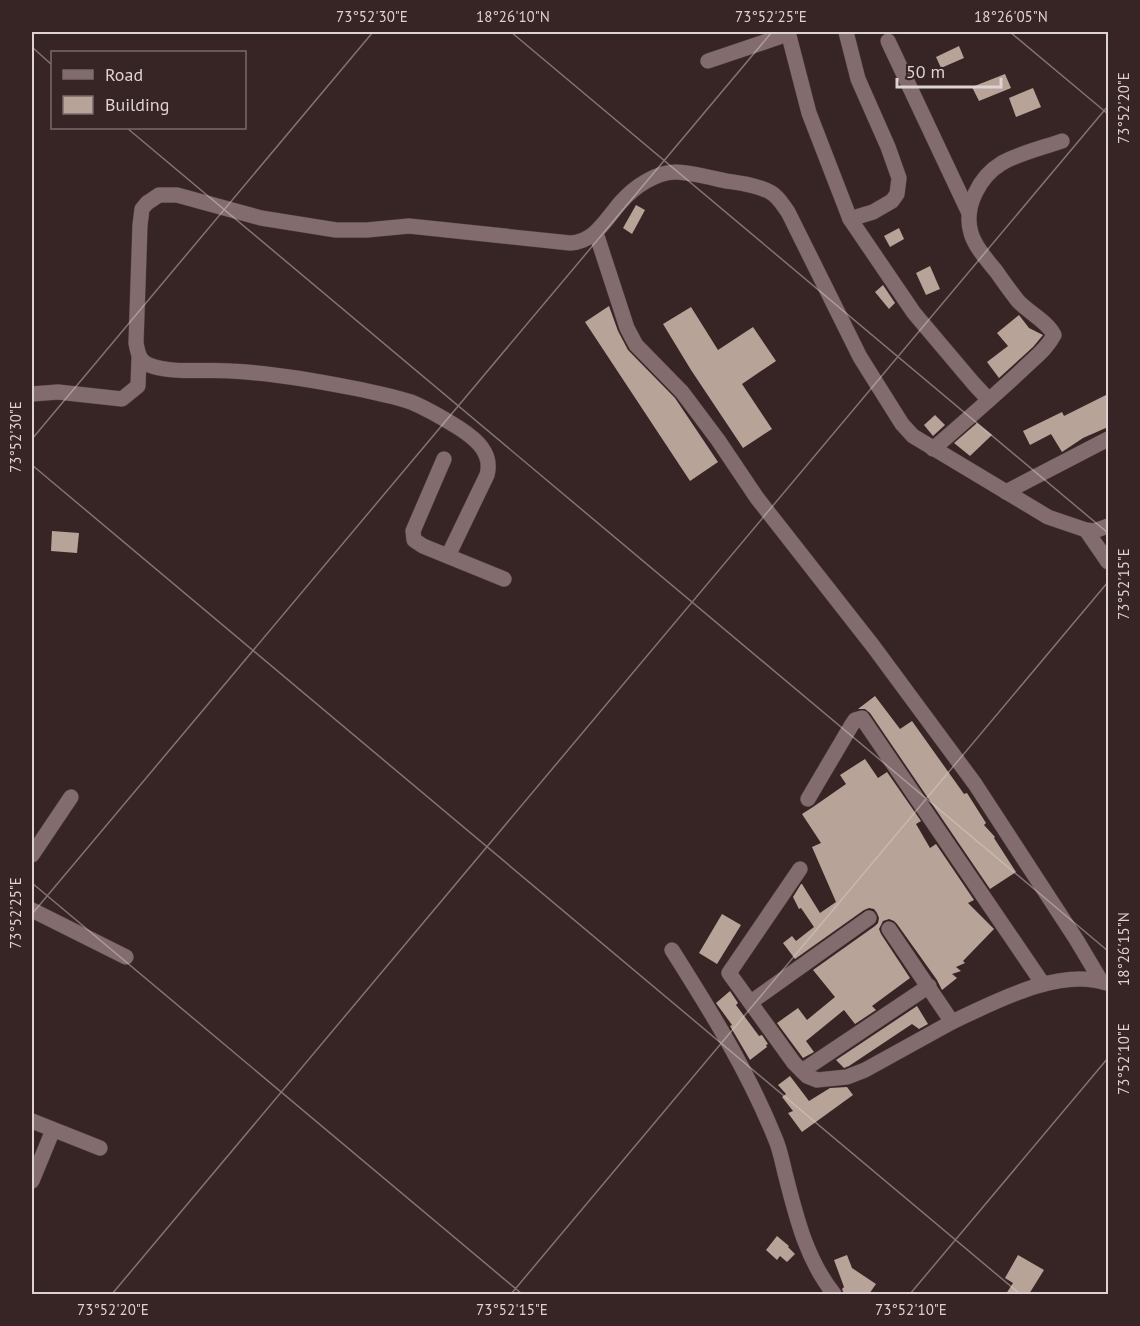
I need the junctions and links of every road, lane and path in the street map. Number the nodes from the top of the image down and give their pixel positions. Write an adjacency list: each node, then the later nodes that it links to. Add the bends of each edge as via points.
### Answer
1 (846, 32): 7 (street, via 858,79 899,178 892,201)
2 (788, 33): 4 (street); 7 (street, via 809,113)
3 (888, 41): 6 (street)
4 (708, 62)
5 (1062, 141): 6 (street, via 1005,161 990,171 975,193)
6 (969, 213): 11 (street, via 972,236 982,252 1018,302 1054,335)
7 (850, 219): 11 (street, via 914,313)
8 (596, 233): 9 (street, via 570,243 409,226 336,230 261,218 177,195 159,195 142,209 136,344); 13 (street, via 623,199 660,174 676,172 770,191 788,212 860,357 902,424); 30 (street, via 636,345 682,392 757,498 968,775)
9 (139, 358): 10 (street, via 138,386 122,399 58,392); 18 (street, via 152,367 167,369 303,379 387,395 435,412 482,447 489,467)
10 (32, 394)
11 (989, 400): 13 (street)
12 (1108, 439): 15 (street)
13 (933, 449): 15 (street)
14 (444, 459): 18 (street, via 413,536 417,544)
15 (1006, 492): 17 (street, via 1048,517)
16 (1108, 526): 17 (street)
17 (1086, 530): 19 (street)
18 (448, 556): 20 (street)
19 (1108, 562)
20 (504, 579)
21 (71, 797): 23 (street)
22 (808, 799): 31 (street, via 855,720 862,718)
23 (32, 855)
24 (800, 869): 33 (street, via 729,973)
25 (32, 910): 29 (street)
26 (869, 918): 33 (street)
27 (889, 929): 32 (street)
28 (672, 950): 40 (street, via 756,1094 777,1140 808,1252)
29 (126, 957)
30 (1105, 982): 31 (street, via 1083,978)
31 (1043, 984): 34 (street)
32 (928, 986): 34 (street); 35 (street)
33 (751, 1002): 35 (street)
34 (952, 1022): 35 (street, via 847,1077 817,1080)
35 (802, 1071)
36 (32, 1121): 37 (street)
37 (53, 1130): 38 (street); 39 (street)
38 (100, 1148)
39 (32, 1181)
40 (834, 1294)

